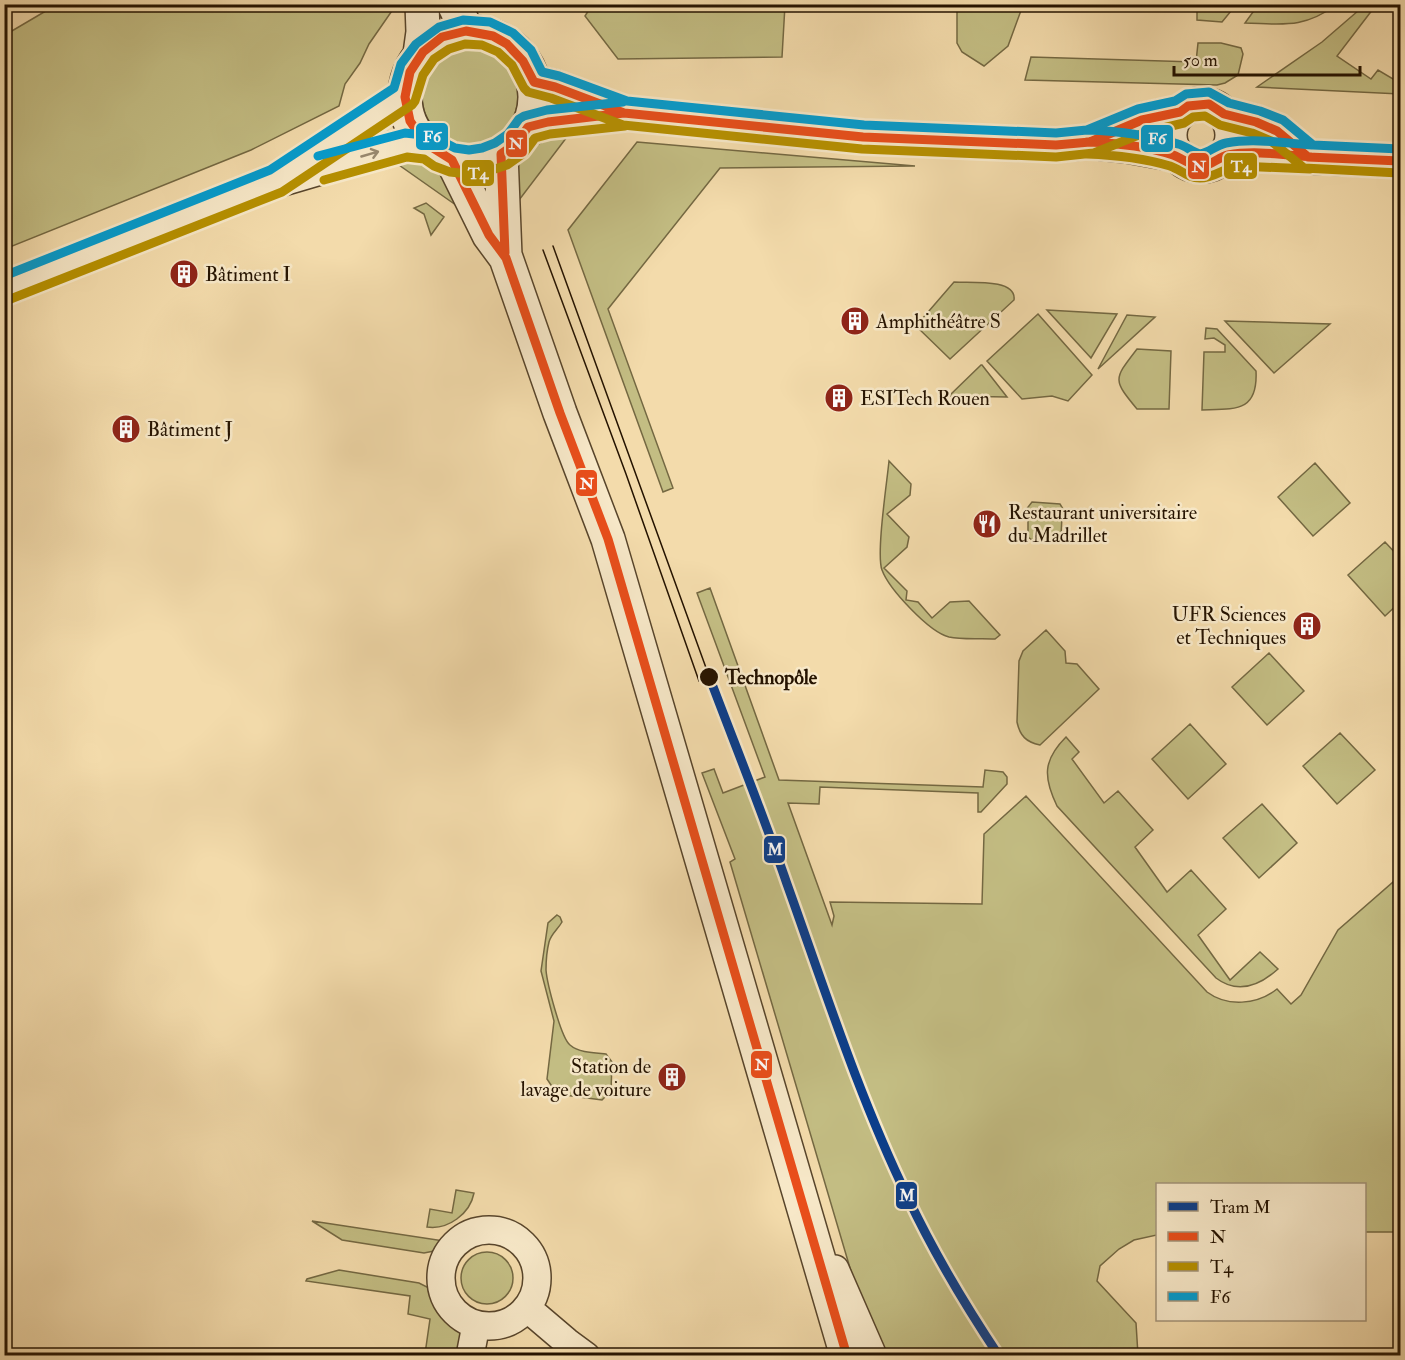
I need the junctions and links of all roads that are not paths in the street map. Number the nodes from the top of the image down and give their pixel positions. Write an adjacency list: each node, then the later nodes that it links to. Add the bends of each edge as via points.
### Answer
1 (422, 4): 3 (street)
2 (460, 18): 3 (street, via 449,35); 4 (street, via 519,53)
3 (420, 54): 5 (street, via 406,81)
4 (534, 82): 7 (street); 9 (street, via 534,113)
5 (404, 96): 11 (street, via 415,133); 17 (street)
6 (1180, 112): 8 (street, via 1188,106 1209,104); 10 (street, via 1142,120); 14 (street, via 1170,128)
7 (624, 114): 9 (street); 10 (street, via 863,137 1056,145)
8 (1224, 114): 13 (street, via 1232,130); 15 (street, via 1277,131)
9 (528, 127): 12 (street, via 517,143)
10 (1090, 142): 14 (street)
11 (440, 153): 12 (street, via 469,162); 17 (street, one-way to 11, via 406,145); 18 (street)
12 (501, 154): 18 (street)
13 (1224, 155): 14 (street, via 1214,164 1203,166 1192,165); 15 (street, via 1267,153)
14 (1177, 156)
15 (1308, 157): 16 (street)
16 (1401, 161)
17 (276, 181): 19 (street)
18 (506, 258): 20 (street, via 608,539)
19 (4, 290)
20 (781, 1129): 25 (street); 26 (street)
21 (526, 1308): 22 (street, via 519,1316 499,1325); 22 (street, via 537,1282 536,1268 522,1243 496,1231 466,1236 446,1258 441,1286 450,1305); 24 (street)
22 (476, 1325): 23 (street)
23 (470, 1356)
24 (586, 1356)
25 (847, 1356)
26 (873, 1356)

